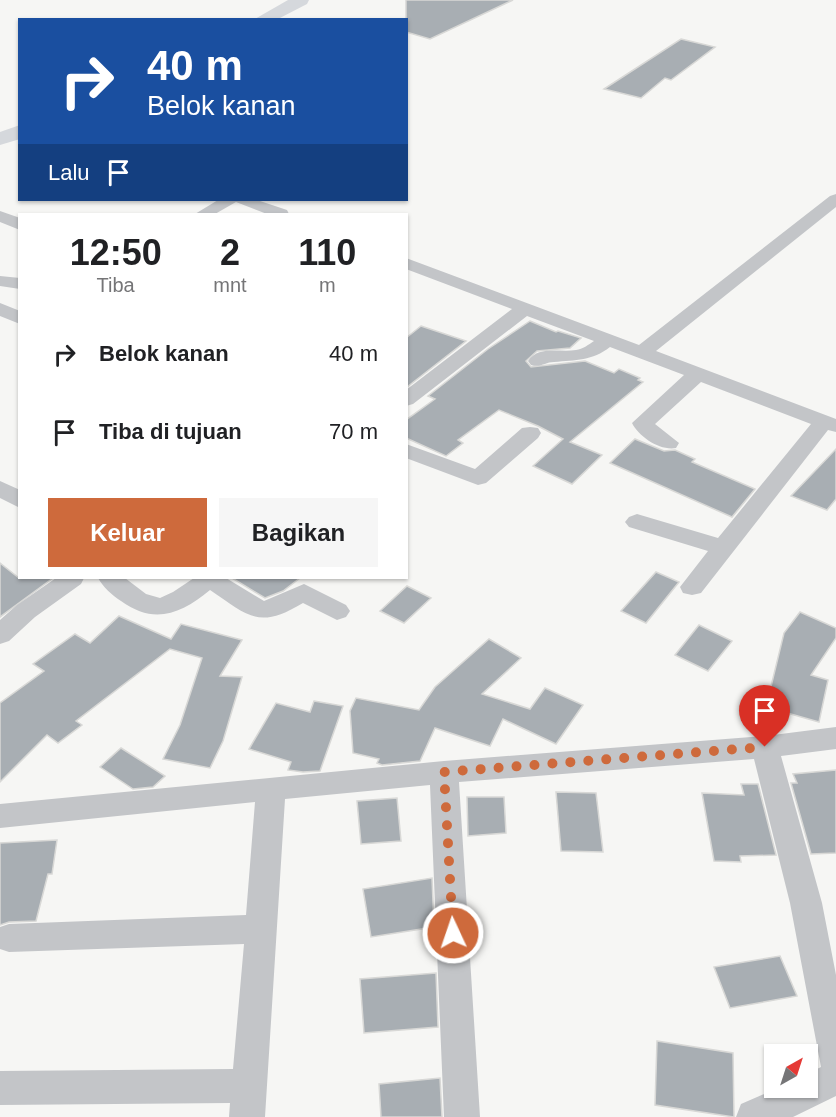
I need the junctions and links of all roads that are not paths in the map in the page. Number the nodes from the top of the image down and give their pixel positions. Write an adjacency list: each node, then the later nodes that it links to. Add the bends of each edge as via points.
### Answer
1 (301, 0): 2 (main road)
2 (265, 18)
3 (18, 132): 4 (main road)
4 (0, 139)
5 (836, 199): 19 (street)
6 (227, 201): 8 (street)
7 (246, 201): 9 (street)
8 (205, 213)
9 (278, 213)
10 (0, 216): 11 (street)
11 (18, 224)
12 (408, 264): 16 (street)
13 (0, 281): 14 (street)
14 (18, 284)
15 (0, 309): 17 (street)
16 (524, 309): 18 (street); 22 (street)
17 (18, 317)
18 (607, 340): 19 (street); 20 (street, via 584,355 548,356)
19 (640, 353): 21 (street)
20 (538, 361)
21 (698, 374): 23 (street); 25 (street, via 643,423)
22 (408, 397)
23 (830, 424): 30 (street)
24 (530, 433): 26 (street, via 478,478)
25 (668, 443)
26 (408, 451)
27 (0, 488): 28 (street)
28 (18, 500)
29 (637, 522): 30 (street)
30 (722, 547): 35 (street)
31 (71, 579): 37 (street)
32 (111, 579): 33 (street, via 141,602 164,608 182,601)
33 (208, 579)
34 (211, 579): 36 (street, via 257,609 281,606 304,593)
35 (692, 587)
36 (337, 611)
37 (0, 635)
38 (836, 738): 39 (street)
39 (765, 747): 40 (street); 45 (street, via 806,903)
40 (444, 772): 41 (street); 49 (street)
41 (271, 789): 42 (street); 43 (street)
42 (0, 816)
43 (260, 929): 44 (street); 48 (street)
44 (9, 938)
45 (836, 1061)
46 (836, 1078): 50 (street)
47 (0, 1088): 48 (street)
48 (248, 1102)
49 (462, 1117)
50 (754, 1117)

